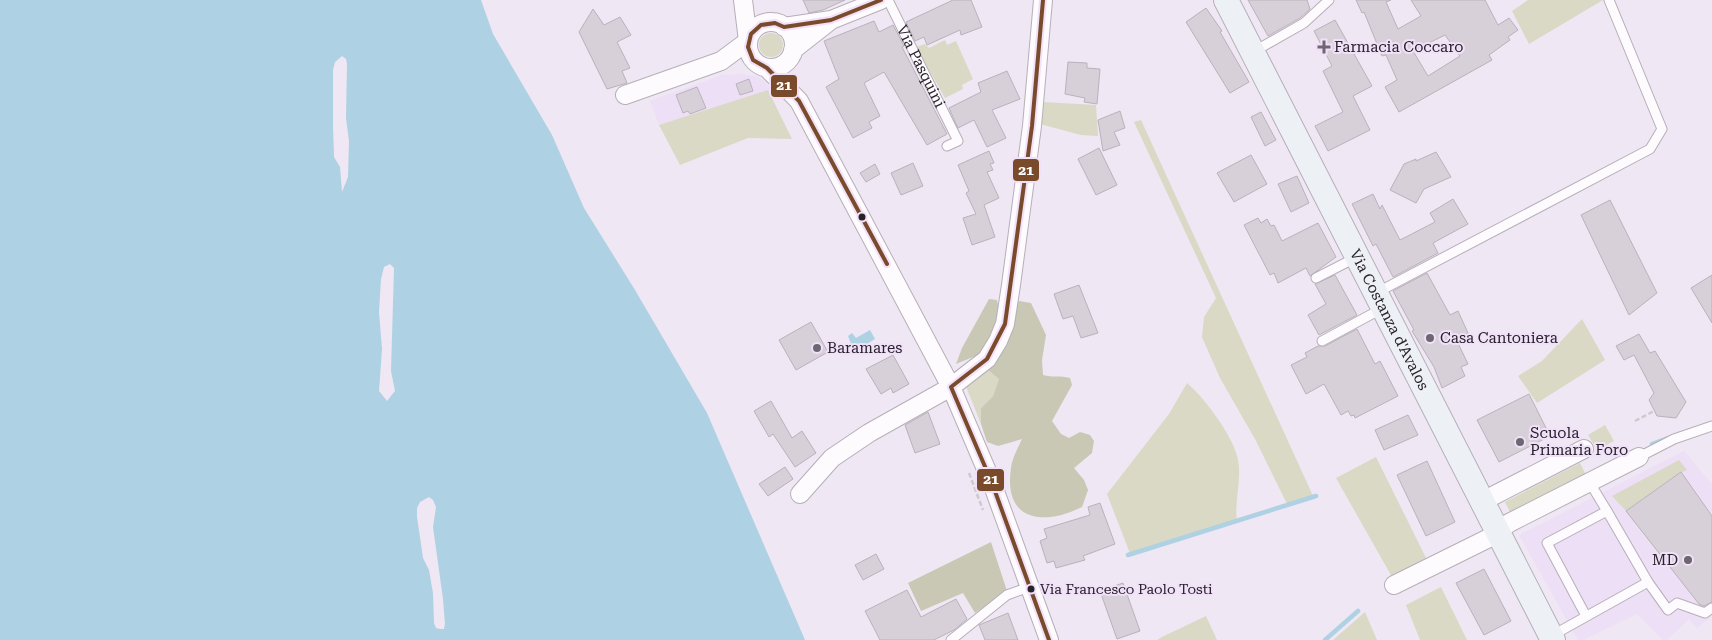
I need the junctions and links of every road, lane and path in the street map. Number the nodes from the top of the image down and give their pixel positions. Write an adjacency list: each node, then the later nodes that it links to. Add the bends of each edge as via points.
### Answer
1 (744, 0): 9 (street); 10 (street)
2 (881, 0): 8 (street)
3 (888, 0): 17 (lane, Via Pasquini, via 958,141)
4 (1043, 0): 22 (street, via 1032,126 1005,324 987,359)
5 (1226, 0): 11 (main road, Via Costanza d'Avalos)
6 (1329, 0): 11 (lane, via 1304,23)
7 (1609, 0): 20 (lane, via 1662,128 1650,149)
8 (831, 20): 9 (street); 12 (street)
9 (779, 25): 10 (street, via 761,25 750,34); 12 (street, via 792,37)
10 (748, 41): 13 (street); 14 (street, via 749,54)
11 (1253, 52): 18 (main road, Via Costanza d'Avalos)
12 (792, 54): 14 (street, via 780,67); 16 (street)
13 (721, 61): 14 (street); 15 (street)
14 (762, 66): 16 (street)
15 (625, 95)
16 (799, 101): 22 (street)
17 (948, 146)
18 (1357, 256): 19 (lane); 20 (main road, Via Costanza d'Avalos)
19 (1316, 278)
20 (1379, 300): 21 (lane); 31 (main road, Via Costanza d'Avalos)
21 (1322, 341)
22 (951, 387): 30 (street, via 869,433 832,458); 37 (street, via 974,437)
23 (1654, 410): 24 (path)
24 (1635, 421)
25 (1712, 426): 27 (lane)
26 (1584, 449): 31 (street)
27 (1639, 456): 29 (street)
28 (967, 468): 33 (path)
29 (1594, 480): 32 (lane); 34 (street)
30 (800, 494)
31 (1483, 501): 34 (main road, Via Costanza d'Avalos)
32 (1607, 511): 35 (lane); 39 (lane, via 1547,543)
33 (986, 518)
34 (1497, 530): 36 (street, via 1489,538); 40 (main road, Via Costanza d'Avalos)
35 (1648, 582): 38 (lane, via 1668,610 1677,603 1706,613); 39 (lane)
36 (1394, 585)
37 (1029, 587): 41 (lane, via 1007,595); 42 (street)
38 (1712, 608)
39 (1586, 616): 40 (lane)
40 (1552, 638)
41 (951, 640)
42 (1049, 640)

